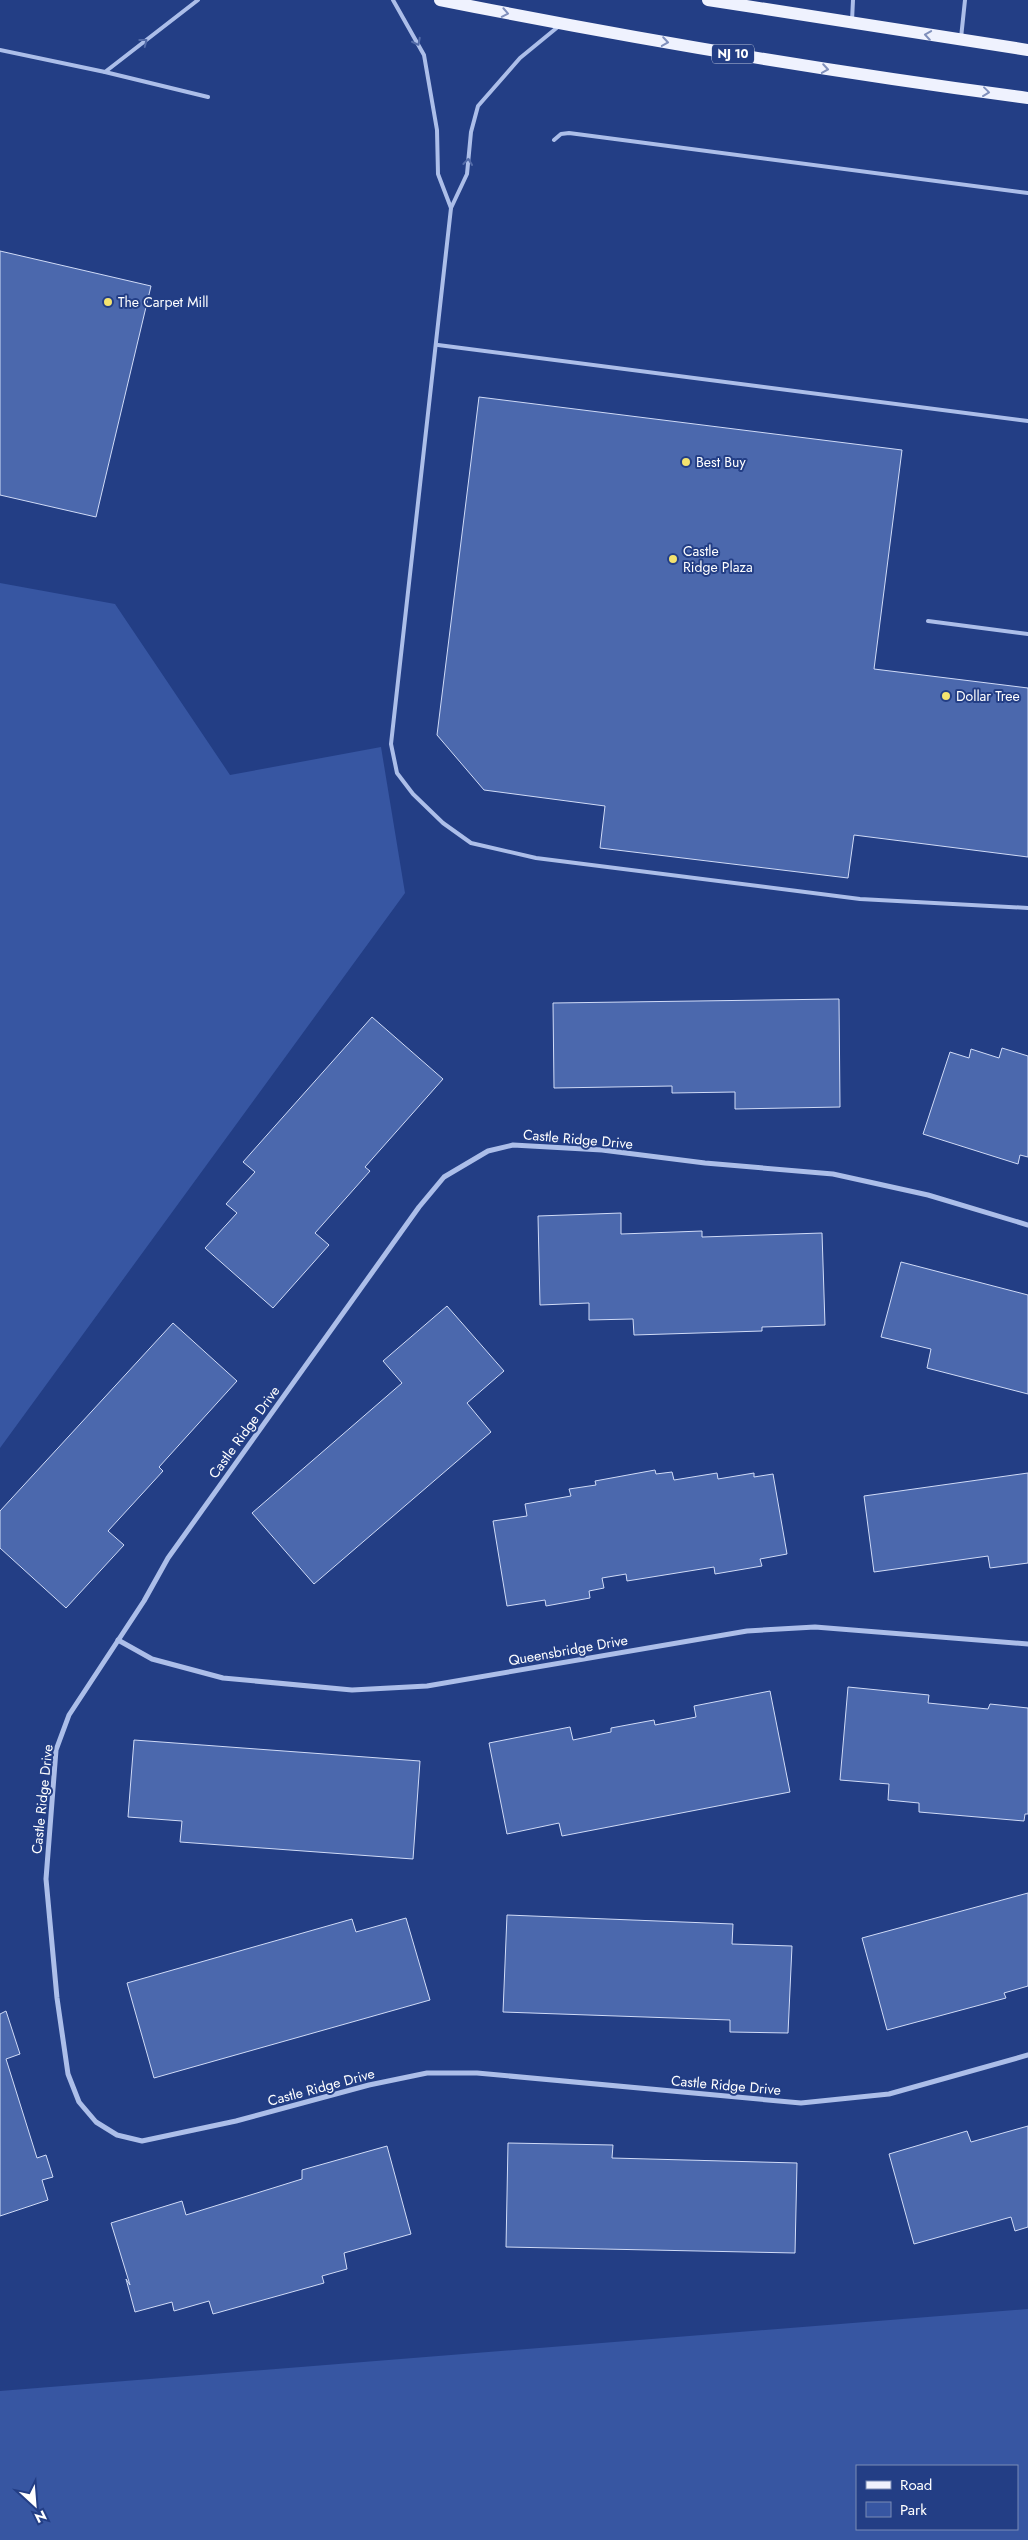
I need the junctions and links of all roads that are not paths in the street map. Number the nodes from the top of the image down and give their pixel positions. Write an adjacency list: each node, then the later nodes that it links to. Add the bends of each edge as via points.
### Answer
1 (198, 0): 13 (lane, one-way to 1)
2 (393, 0): 18 (lane, one-way to 18, via 424,55 437,130 438,174)
3 (440, 0): 9 (main road, NJ 10, one-way to 9)
4 (708, 0): 7 (main road)
5 (853, 0): 8 (lane)
6 (965, 0): 10 (lane)
7 (728, 2): 8 (main road)
8 (852, 23): 10 (main road, one-way to 8)
9 (561, 24): 15 (main road, NJ 10, one-way to 15, via 895,80); 18 (lane, one-way to 9, via 467,174 471,132 478,106 520,58)
10 (961, 40): 12 (main road)
11 (0, 50): 13 (lane)
12 (1028, 50)
13 (105, 72): 14 (lane)
14 (208, 97)
15 (1028, 98)
16 (554, 140): 17 (lane, via 569,133)
17 (1028, 193)
18 (451, 208): 19 (lane)
19 (438, 344): 20 (lane); 23 (lane, via 391,744 397,773 443,823 472,844 536,858 860,899)
20 (1028, 421)
21 (928, 622): 22 (lane)
22 (1028, 634)
23 (1028, 908)
24 (1028, 1225): 25 (street, Castle Ridge Drive, via 928,1195 833,1174 602,1150 513,1145 488,1151 444,1177 419,1207 168,1558)
25 (118, 1640): 26 (street, Queensbridge Drive, via 152,1658 223,1678 352,1690 427,1686 747,1631 815,1627); 27 (street, Castle Ridge Drive, via 69,1715 56,1750 46,1880 68,2074 80,2102 96,2122 116,2135 142,2141 427,2073 478,2073 801,2103 889,2094)
26 (1028, 1644)
27 (1028, 2055)

